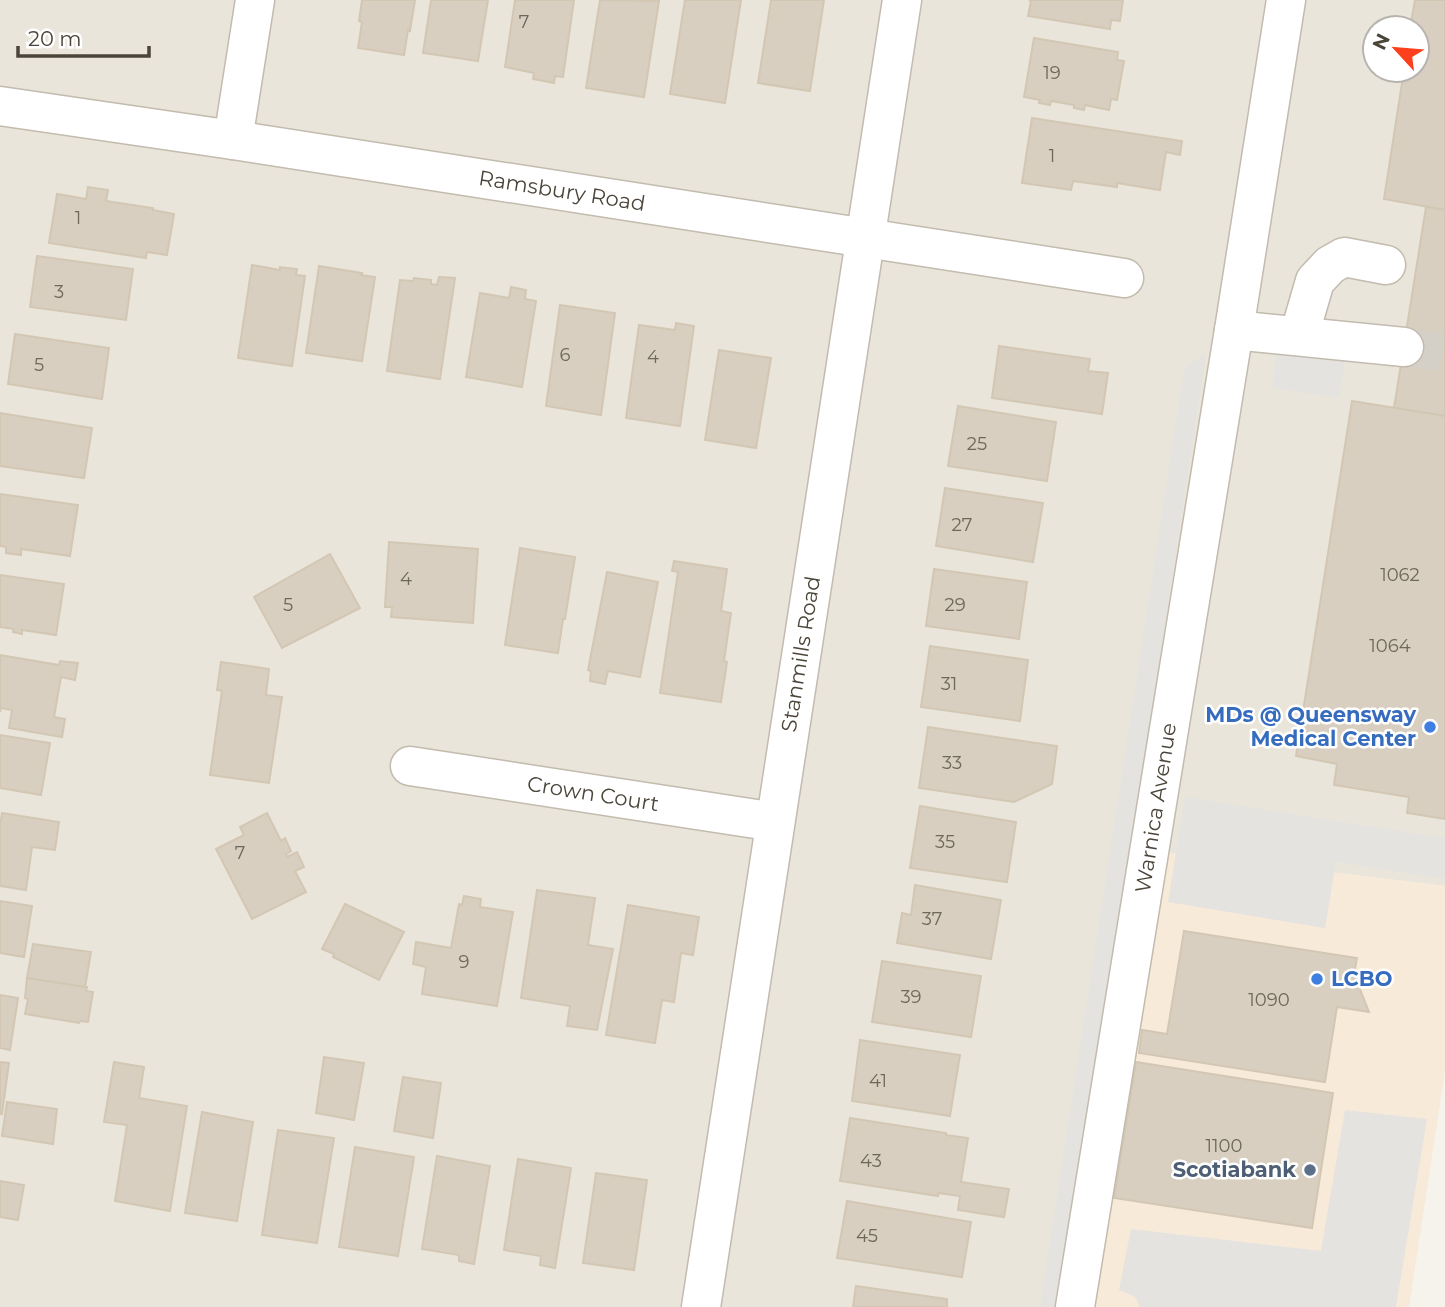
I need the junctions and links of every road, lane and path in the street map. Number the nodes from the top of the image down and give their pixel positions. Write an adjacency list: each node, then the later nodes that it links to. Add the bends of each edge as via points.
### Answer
1 (255, 0): 5 (street)
2 (902, 0): 6 (street, Stanmills Road)
3 (1286, 0): 9 (street, Warnica Avenue)
4 (0, 106): 5 (street, Ramsbury Road)
5 (233, 140): 6 (street, Ramsbury Road)
6 (866, 238): 8 (street, Ramsbury Road); 13 (street, Stanmills Road)
7 (1386, 265): 10 (street, via 1344,257 1330,265 1315,281)
8 (1124, 278)
9 (1236, 319): 10 (street); 15 (street, Warnica Avenue)
10 (1299, 336): 11 (street)
11 (1404, 347)
12 (410, 766): 13 (street, Crown Court)
13 (775, 822): 14 (street, Stanmills Road)
14 (701, 1307)
15 (1074, 1307)

